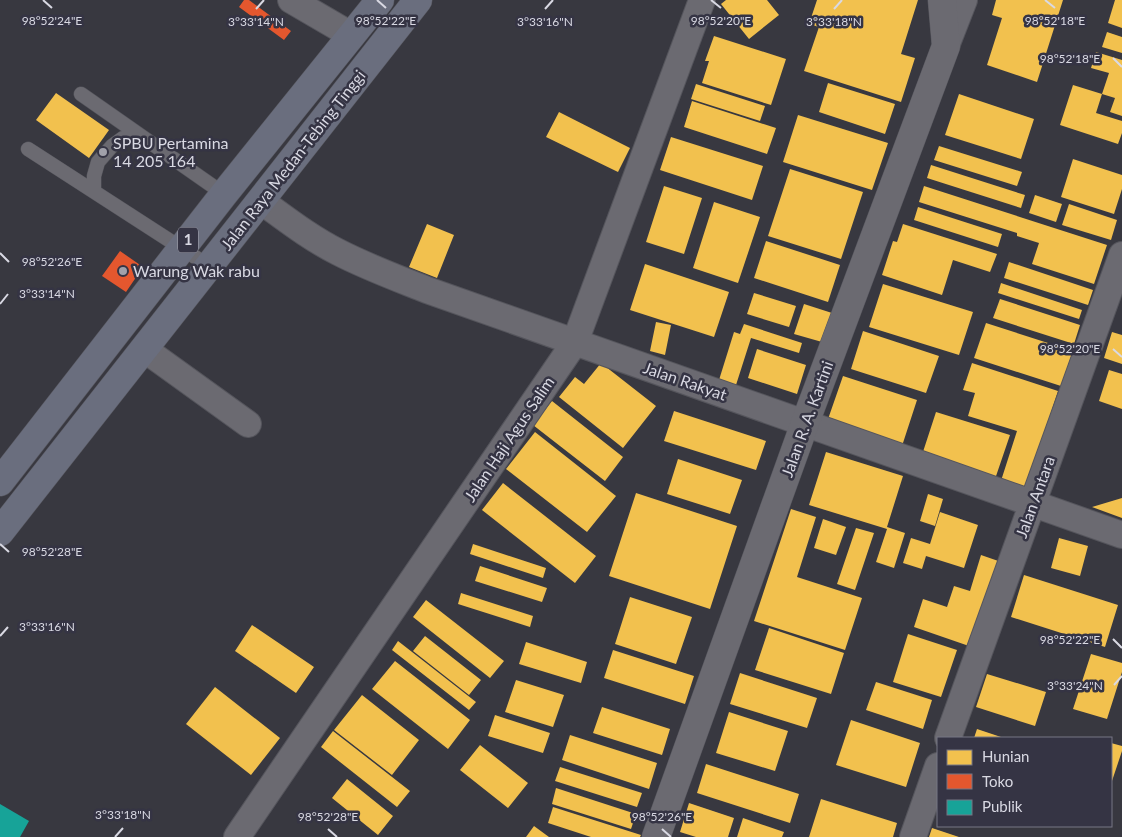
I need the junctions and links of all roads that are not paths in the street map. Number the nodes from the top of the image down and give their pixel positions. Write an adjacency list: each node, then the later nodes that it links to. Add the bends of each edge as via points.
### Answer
1 (291, 0): 7 (street)
2 (380, 0): 7 (highway, Jalan Raya Medan-Tebing Tinggi / 1)
3 (418, 0): 14 (highway, Jalan Raya Medan-Tebing Tinggi / 1)
4 (702, 0): 18 (street, Jalan Haji Agus Salim)
5 (942, 0): 8 (street, Jalan R. A. Kartini)
6 (964, 0): 8 (street)
7 (351, 35): 13 (highway, Jalan Raya Medan-Tebing Tinggi / 1)
8 (946, 46): 20 (street, Jalan R. A. Kartini)
9 (81, 94): 10 (lane)
10 (138, 134): 12 (lane, via 123,138 98,162); 13 (lane)
11 (28, 149): 12 (lane)
12 (94, 191): 15 (lane)
13 (224, 194): 15 (highway, Jalan Raya Medan-Tebing Tinggi / 1)
14 (261, 201): 17 (highway, Jalan Raya Medan-Tebing Tinggi / 1); 18 (street, Jalan Rakyat, via 311,236 371,267)
15 (182, 248): 17 (lane); 22 (highway, Jalan Raya Medan-Tebing Tinggi / 1)
16 (1122, 255): 23 (street, Jalan Antara)
17 (210, 266): 19 (highway, Jalan Raya Medan-Tebing Tinggi / 1)
18 (575, 342): 20 (street, Jalan Rakyat); 28 (street, Jalan Haji Agus Salim)
19 (144, 349): 21 (street); 24 (highway, Jalan Raya Medan-Tebing Tinggi / 1)
20 (805, 423): 23 (street, Jalan Rakyat); 29 (street, Jalan R. A. Kartini)
21 (248, 424)
22 (0, 482)
23 (1032, 504): 25 (street, Jalan Rakyat); 26 (street, Jalan Antara)
24 (0, 532)
25 (1122, 535)
26 (948, 737)
27 (937, 769): 30 (street)
28 (237, 837)
29 (656, 837)
30 (913, 837)

